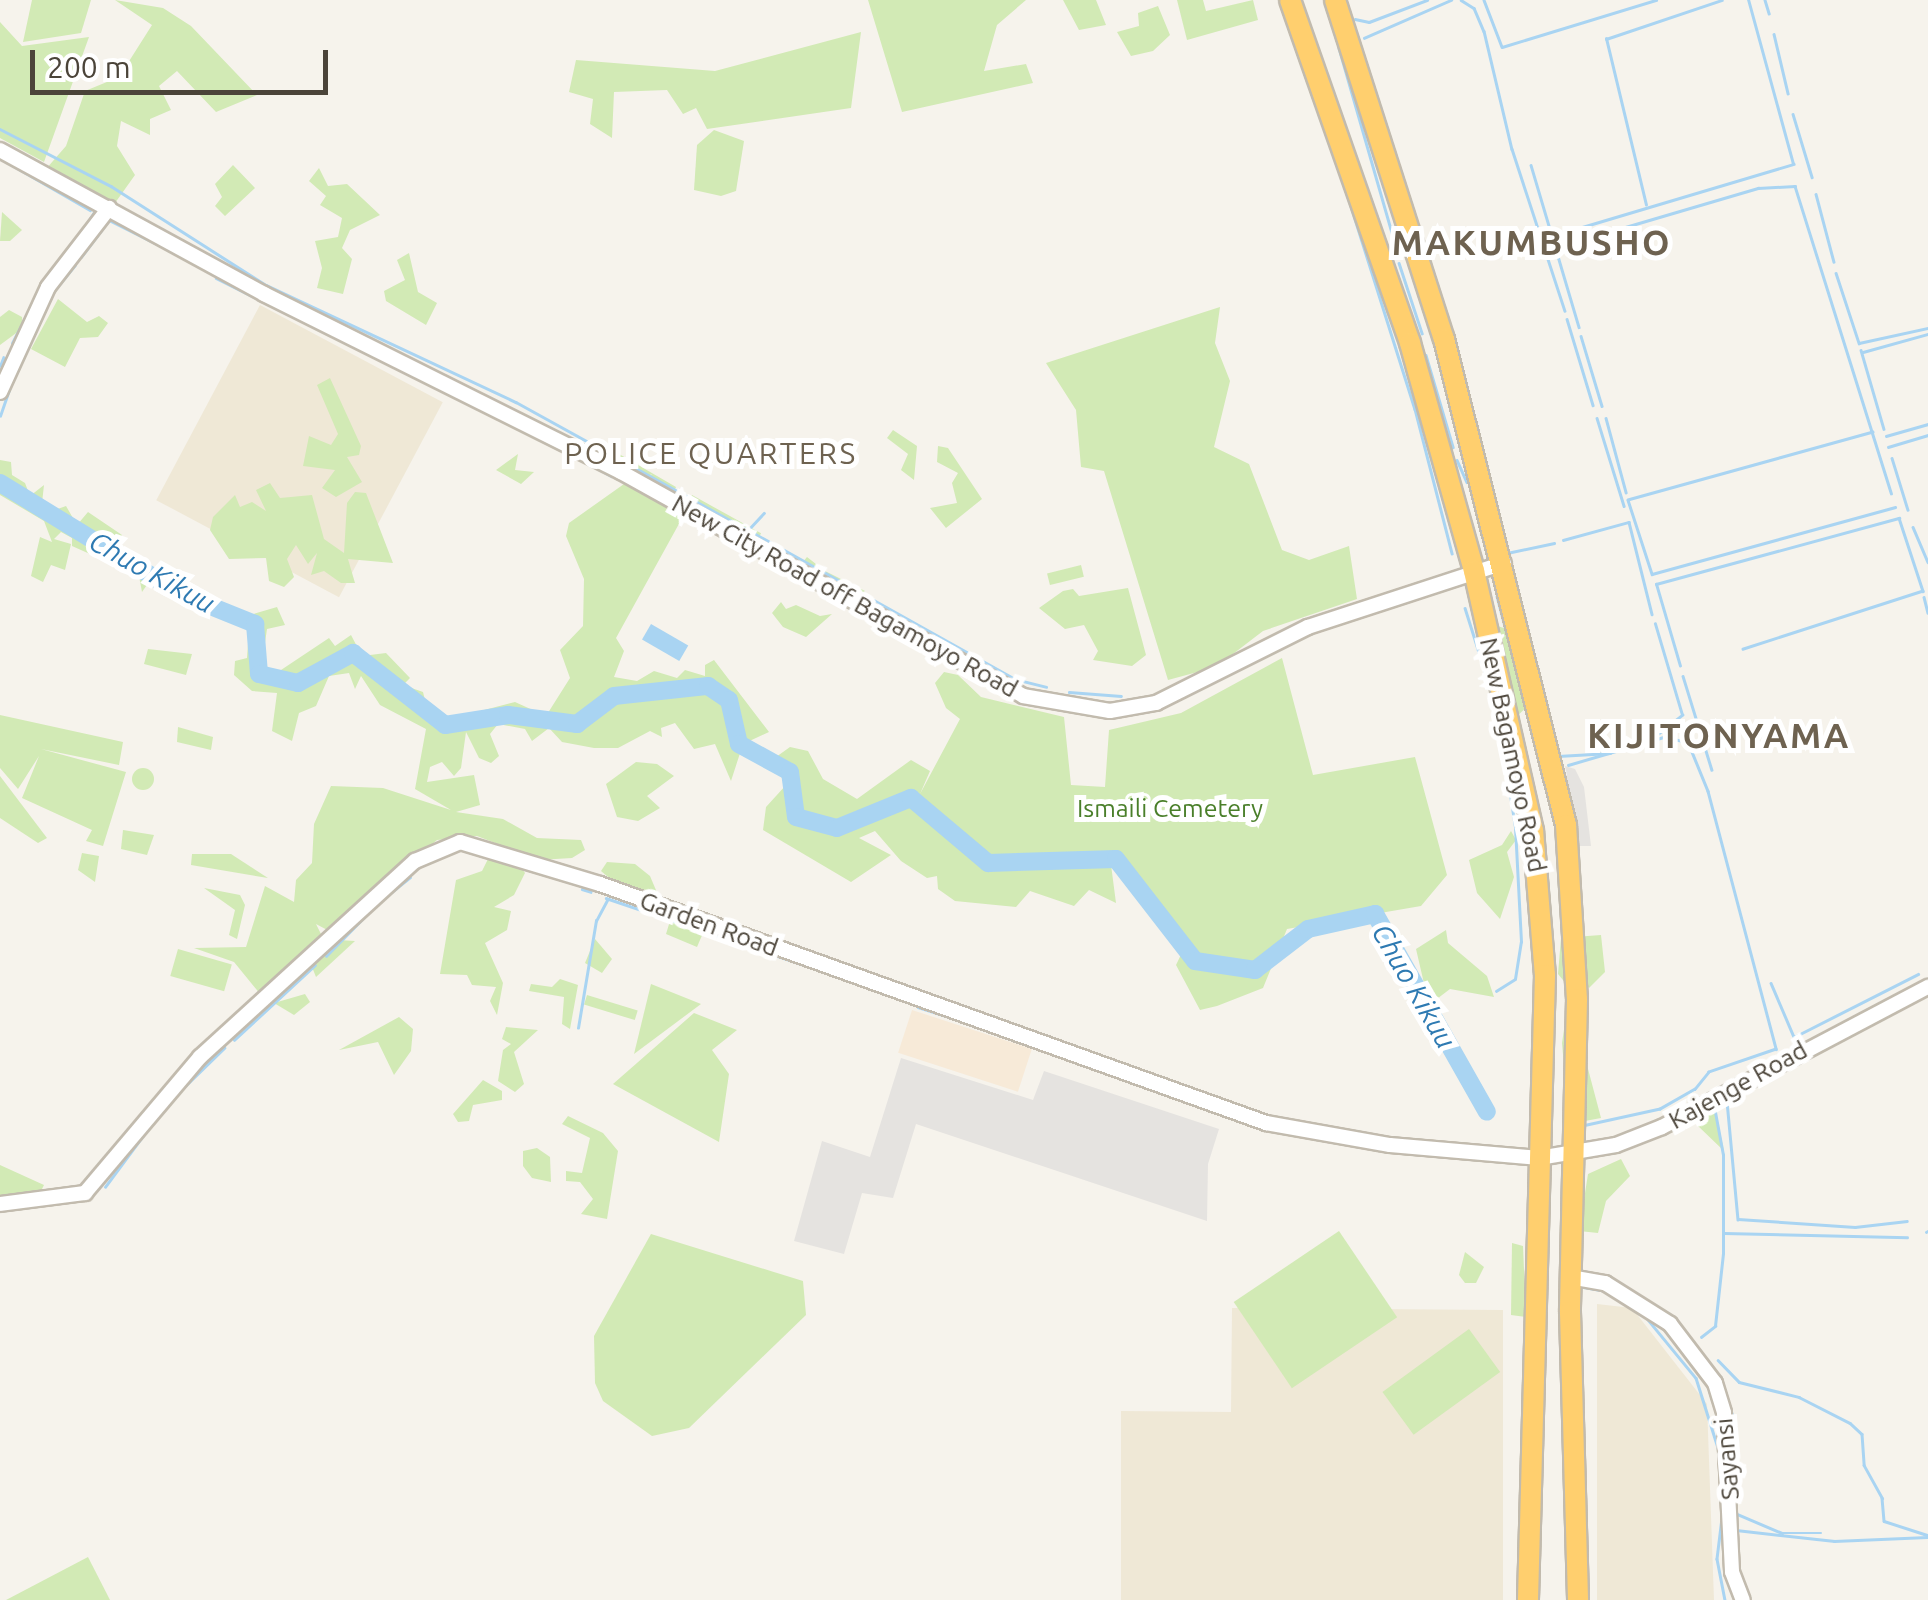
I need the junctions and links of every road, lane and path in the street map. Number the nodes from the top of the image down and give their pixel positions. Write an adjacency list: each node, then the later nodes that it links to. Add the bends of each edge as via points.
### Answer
1 (1290, 0): 7 (highway, New Bagamoyo Road, via 1388,273)
2 (1335, 0): 6 (highway, New Bagamoyo Road, via 1444,339)
3 (0, 150): 4 (street, New City Road off Bagamoyo Road)
4 (109, 208): 5 (street, via 48,287); 7 (street, New City Road off Bagamoyo Road, via 264,294 621,472 1023,696 1110,710 1156,704 1292,633)
5 (0, 392)
6 (1504, 563): 7 (street, New City Road off Bagamoyo Road); 9 (highway, New Bagamoyo Road, via 1572,870)
7 (1474, 571): 10 (highway, New Bagamoyo Road, via 1538,867 1545,975)
8 (1928, 988): 9 (street, Kajenge Road, via 1646,1135)
9 (1572, 1154): 10 (street, Kajenge Road); 12 (highway, New Bagamoyo Road)
10 (1540, 1158): 11 (street, Garden Road, via 1390,1145 1266,1123 600,884 460,842 414,861 200,1058 85,1193); 13 (highway, New Bagamoyo Road)
11 (0, 1204)
12 (1570, 1278): 14 (highway, New Bagamoyo Road); 15 (street, Sayansi, via 1605,1284 1670,1324 1715,1382 1724,1413 1732,1572)
13 (1528, 1600)
14 (1578, 1600)
15 (1743, 1600)

